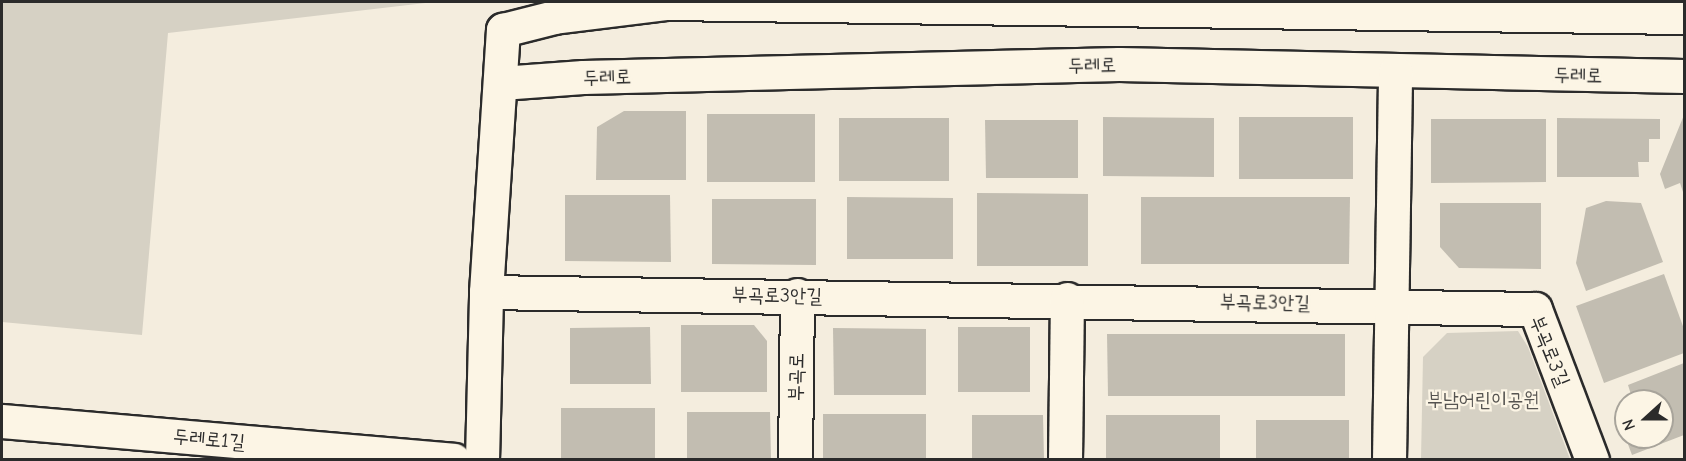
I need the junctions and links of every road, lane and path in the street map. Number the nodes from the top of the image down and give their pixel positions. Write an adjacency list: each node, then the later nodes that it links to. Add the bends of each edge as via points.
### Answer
1 (1684, 16): 4 (street, via 668,3 554,17 503,30)
2 (1395, 72): 3 (street, 두레로); 4 (street, 두레로, via 1119,64 583,77); 8 (street)
3 (1684, 76)
4 (501, 83): 5 (street)
5 (486, 292): 6 (street, 부곡로3안길); 11 (street)
6 (797, 296): 7 (street, 부곡로3안길); 12 (street, 부곡로)
7 (1067, 299): 8 (street, 부곡로3안길); 13 (street)
8 (1390, 304): 14 (street); 15 (street, 부곡로3길, via 1535,309)
9 (2, 421): 10 (street, 두레로1길)
10 (453, 459)
11 (482, 459)
12 (795, 459)
13 (1065, 459)
14 (1389, 459)
15 (1592, 459)

